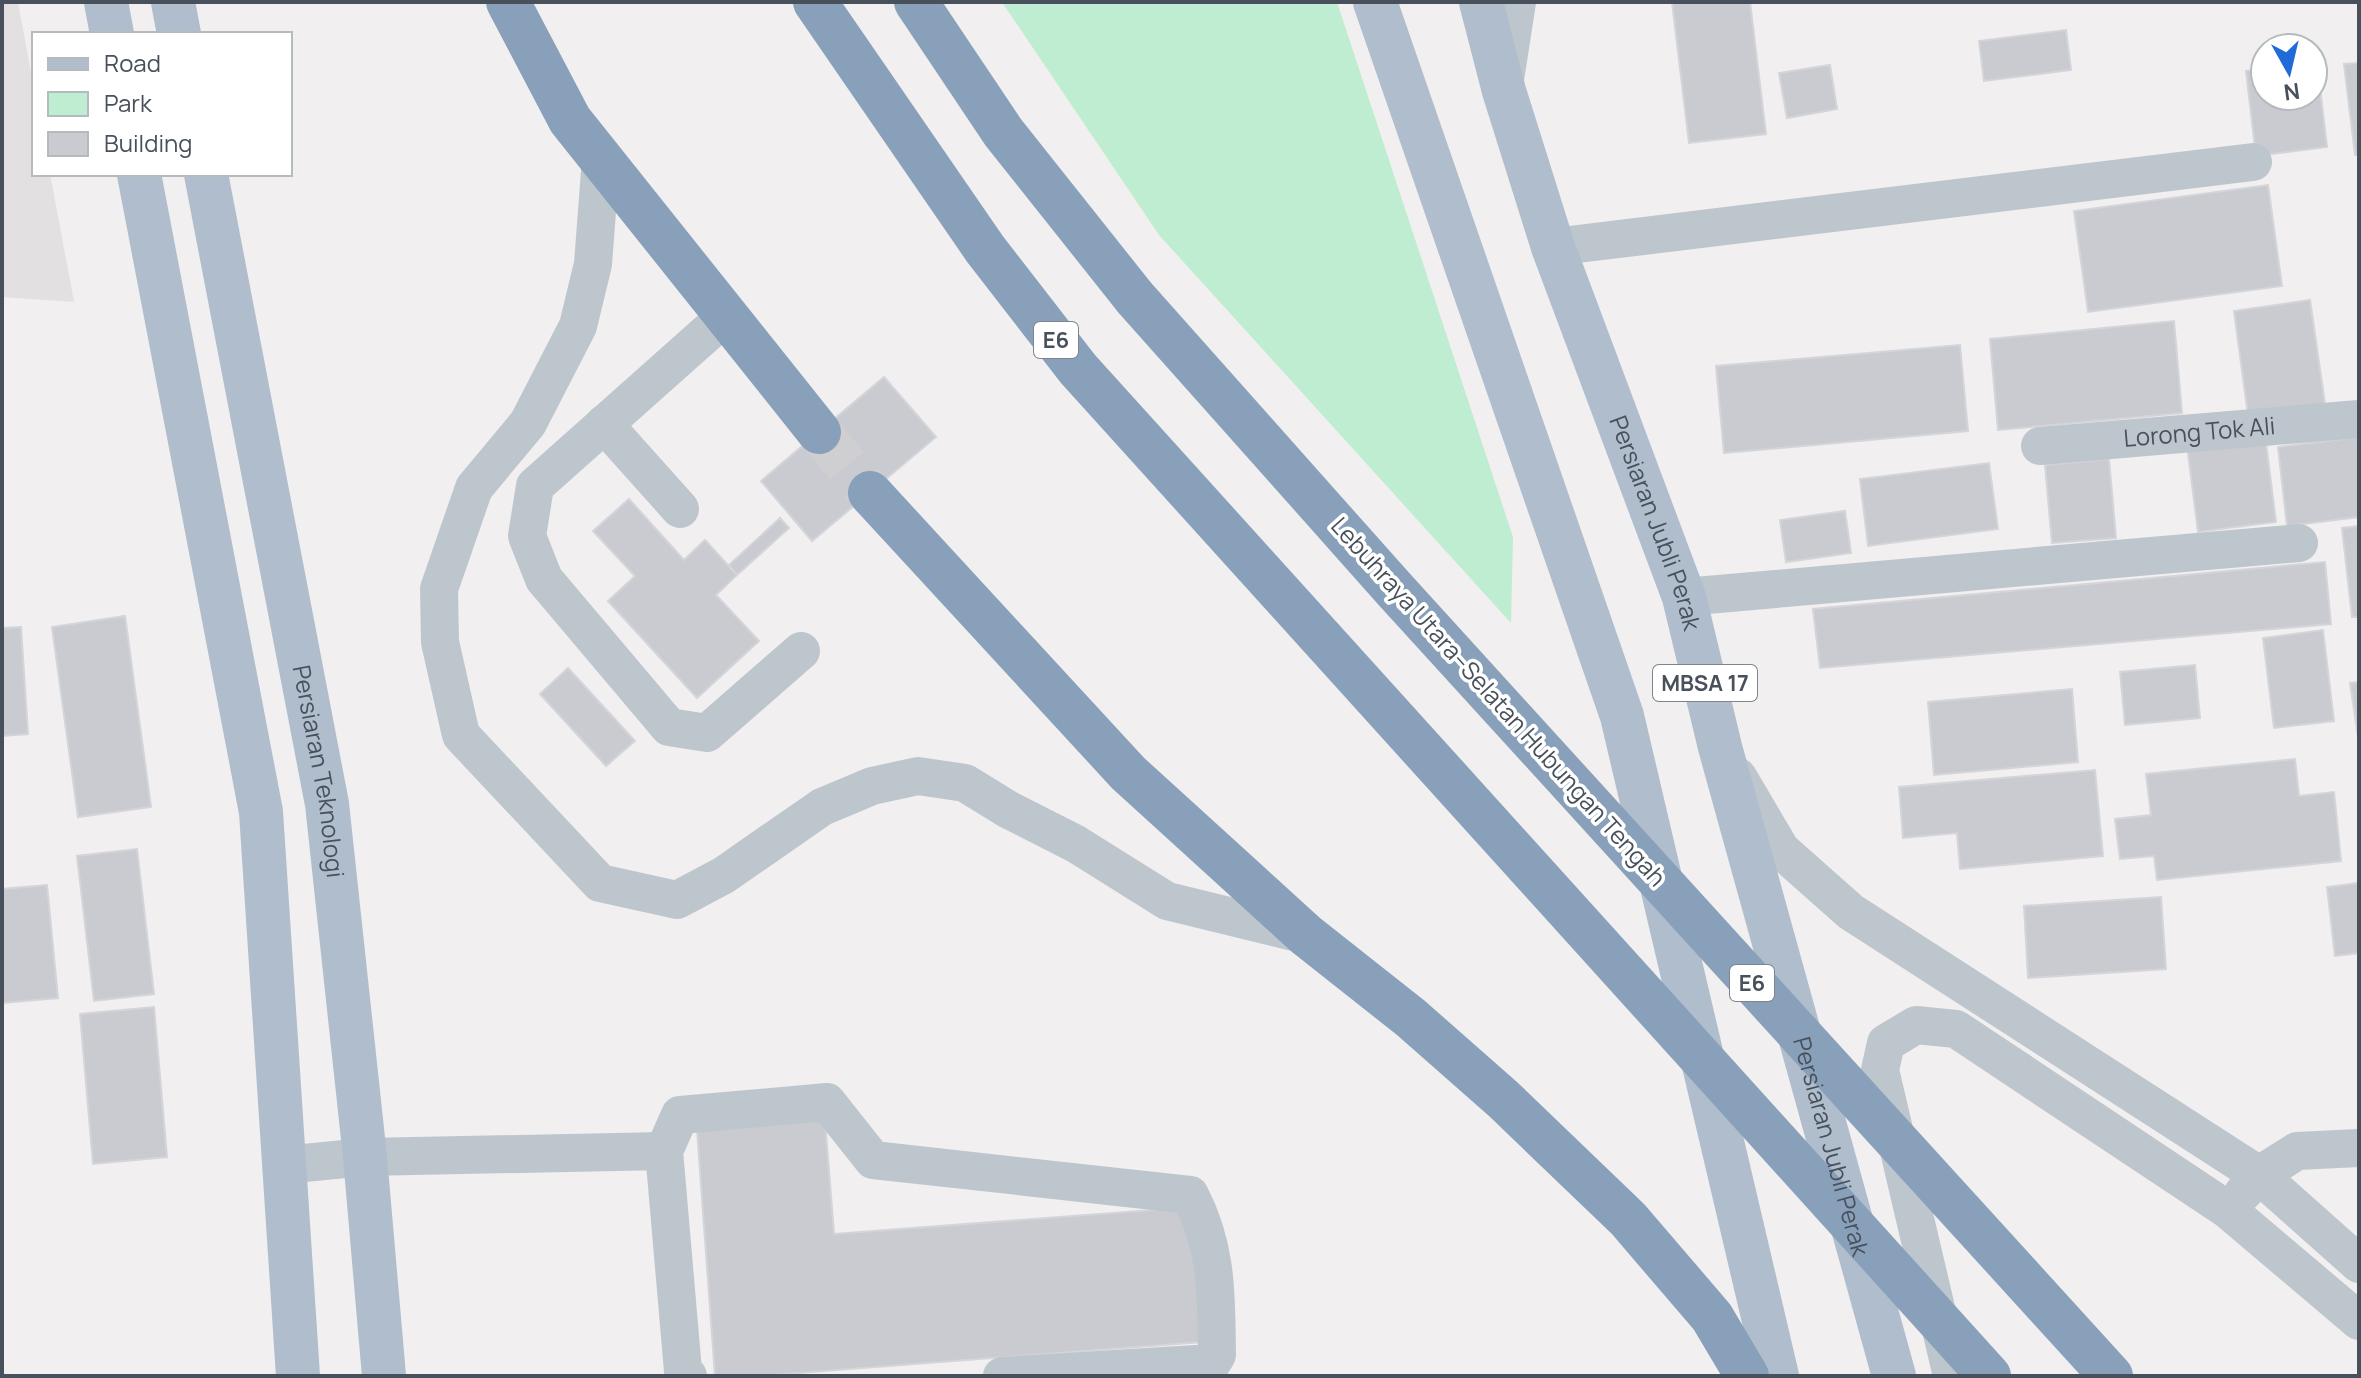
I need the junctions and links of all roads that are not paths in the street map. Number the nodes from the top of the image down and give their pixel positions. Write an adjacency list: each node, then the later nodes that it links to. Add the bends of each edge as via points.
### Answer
1 (106, 2): 9 (main road)
2 (173, 2): 10 (main road)
3 (508, 2): 12 (highway, via 570,120)
4 (815, 2): 45 (highway, E6, via 985,249 1078,369)
5 (916, 2): 46 (highway, Lebuhraya Utara–Selatan Hubungan Tengah / E6, via 1003,132 1135,298)
6 (1375, 2): 42 (main road, MBSA 17, via 1622,716)
7 (1481, 2): 11 (main road, Persiaran Jubli Perak / MBSA 17)
8 (1517, 2): 11 (street)
9 (112, 32)
10 (179, 32)
11 (1504, 91): 16 (main road, Persiaran Jubli Perak / MBSA 17)
12 (601, 158): 17 (highway); 28 (street, via 593,264 578,326 528,423 474,488 439,589 440,642 461,735 600,883 677,900 724,875 822,807 872,786 918,776 965,783 1167,901)
13 (2253, 162): 16 (street)
14 (139, 176): 32 (main road, via 261,812)
15 (206, 176): 31 (main road, Persiaran Teknologi, via 327,804)
16 (1553, 247): 25 (main road, Persiaran Jubli Perak / MBSA 17)
17 (726, 316): 19 (street); 20 (highway)
18 (2359, 419): 21 (street, Lorong Tok Ali)
19 (604, 424): 23 (street); 26 (street, via 535,486 527,536 544,579 669,727 707,733)
20 (819, 432)
21 (2040, 446)
22 (870, 493): 28 (highway, via 1128,773)
23 (680, 509)
24 (2299, 543): 25 (street)
25 (1684, 597): 27 (main road, Persiaran Jubli Perak / MBSA 17)
26 (801, 651)
27 (1720, 747): 33 (street, via 1781,850 1851,912); 43 (main road, Persiaran Jubli Perak / MBSA 17)
28 (1306, 935): 41 (highway, via 1503,1099 1628,1219 1712,1317)
29 (2359, 1148): 33 (street, via 2297,1151)
30 (664, 1151): 31 (street); 39 (street, via 683,1371); 40 (street, via 680,1115 827,1102 873,1160 1190,1195 1216,1278 1217,1355 1212,1363)
31 (365, 1157): 32 (street); 38 (main road, Persiaran Teknologi)
32 (284, 1165): 37 (main road)
33 (2259, 1175): 34 (street); 35 (street)
34 (2228, 1210): 36 (street); 44 (street, via 1956,1029 1916,1025 1886,1043 1880,1070)
35 (2359, 1264)
36 (2359, 1321)
37 (298, 1376)
38 (384, 1376)
39 (688, 1376)
40 (1002, 1376)
41 (1747, 1376)
42 (1777, 1376)
43 (1894, 1376)
44 (1952, 1376)
45 (1989, 1376)
46 (2111, 1376)

